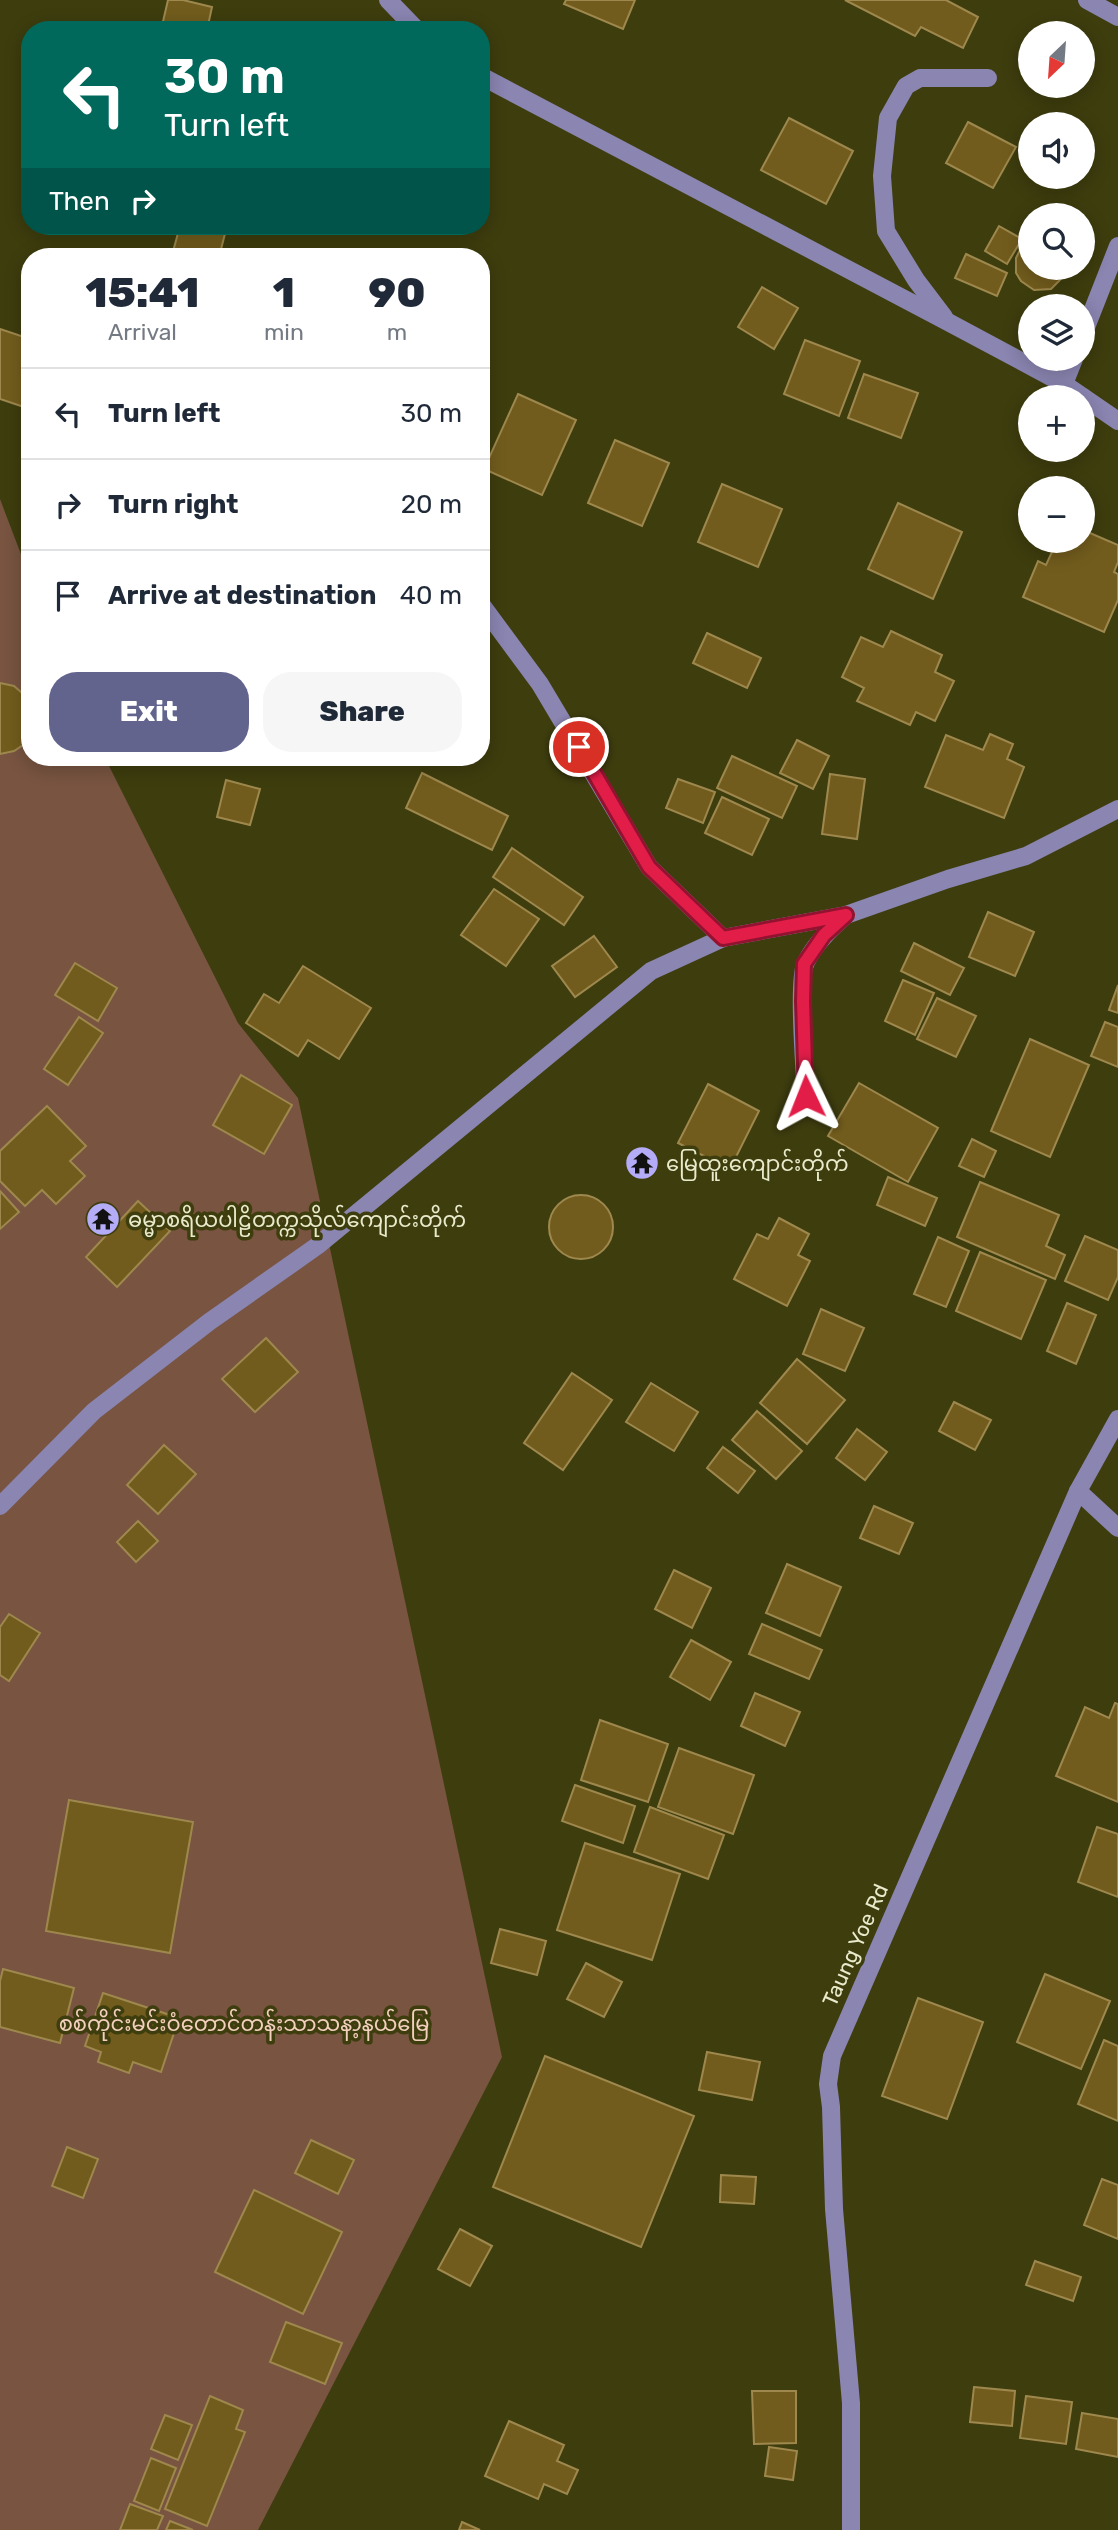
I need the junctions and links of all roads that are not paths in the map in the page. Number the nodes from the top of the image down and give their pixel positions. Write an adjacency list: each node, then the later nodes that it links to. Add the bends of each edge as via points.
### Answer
1 (388, 0): 4 (street)
2 (1087, 0): 3 (street)
3 (1118, 18)
4 (408, 21)
5 (988, 78): 9 (street, via 920,78 906,86 888,118 882,176 886,231)
6 (490, 81): 9 (street)
7 (1118, 246): 8 (street)
8 (1095, 304)
9 (948, 322): 11 (street)
10 (1069, 371): 11 (street)
11 (1064, 384)
12 (1095, 405): 13 (street)
13 (1118, 421)
14 (490, 616): 17 (street, via 540,684 649,867)
15 (1118, 809): 16 (street, via 1026,856)
16 (846, 915): 17 (street); 18 (street, via 824,935 804,964)
17 (723, 938): 21 (street, via 651,971 317,1246 94,1411)
18 (806, 1096)
19 (1118, 1419): 20 (street, Taung Yoe Rd)
20 (1078, 1491): 22 (street); 23 (street, Taung Yoe Rd, via 832,2056 828,2084 851,2403)
21 (1, 1504)
22 (1118, 1528)
23 (851, 2530)

